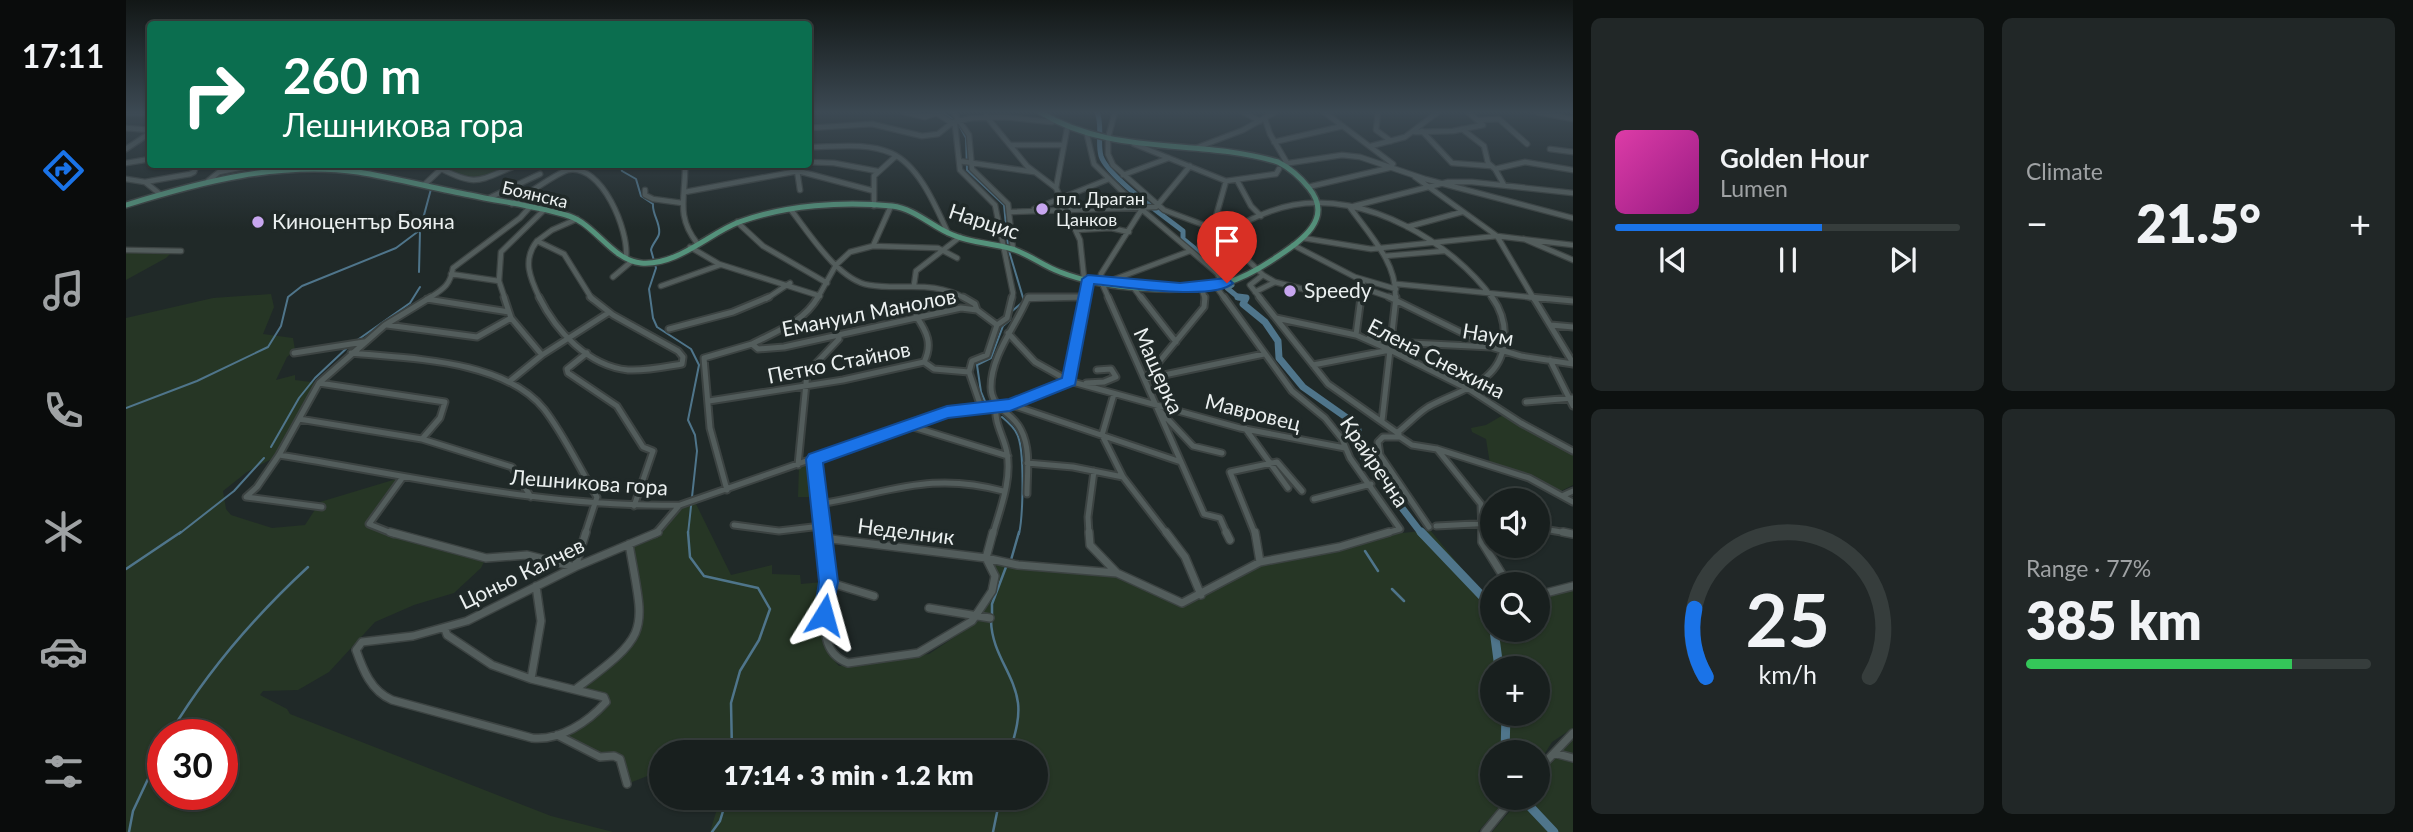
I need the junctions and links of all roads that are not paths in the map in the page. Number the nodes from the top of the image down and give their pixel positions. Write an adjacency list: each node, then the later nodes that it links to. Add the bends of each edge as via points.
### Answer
1 (876, 151): 14 (street)
2 (963, 151): 17 (street)
3 (967, 151): 17 (street)
4 (1016, 151): 35 (street)
5 (1063, 151): 50 (street)
6 (1090, 151): 40 (street, via 1090,157)
7 (1108, 151): 38 (street)
8 (1151, 151): 15 (street)
9 (1204, 151): 21 (main road)
10 (1277, 151): 21 (street)
11 (1378, 151): 22 (street, via 1391,160)
12 (1441, 151): 23 (street, via 1448,161)
13 (1484, 151): 23 (street)
14 (896, 156): 33 (street); 83 (street, via 927,193)
15 (1168, 158): 20 (street); 38 (street)
16 (147, 160): 19 (street)
17 (965, 161): 35 (street); 72 (street, via 1008,204); 97 (street, via 963,177 995,205)
18 (812, 162): 33 (street)
19 (126, 163)
20 (1190, 166): 42 (street); 65 (street)
21 (1282, 167): 22 (street, via 1342,155); 44 (street, via 1276,174); 49 (main road)
22 (1391, 167): 36 (street); 49 (street)
23 (1493, 167): 32 (street, via 1525,162); 46 (street)
24 (196, 168): 43 (street, via 190,174)
25 (239, 168): 41 (street, via 219,172)
26 (331, 168): 41 (main road, Боянска)
27 (343, 168): 47 (main road, Боянска)
28 (509, 168): 31 (street, via 477,180)
29 (685, 168): 54 (street)
30 (797, 168): 34 (street)
31 (441, 169): 47 (street)
32 (1573, 170)
33 (877, 171): 53 (street)
34 (798, 172): 52 (street); 53 (street); 54 (street)
35 (1034, 172): 50 (street)
36 (1410, 173): 45 (street); 48 (street)
37 (540, 174): 57 (street)
38 (1124, 175): 65 (street)
39 (126, 178): 43 (street)
40 (1110, 179): 58 (street); 69 (street)
41 (208, 181): 55 (main road, Боянска)
42 (1226, 181): 44 (street); 79 (street)
43 (145, 182): 55 (street)
44 (1238, 182): 75 (street)
45 (1440, 183): 46 (street); 48 (street); 76 (street)
46 (1504, 185): 56 (street)
47 (424, 186): 57 (main road, Боянска)
48 (1427, 186): 66 (street); 74 (street)
49 (1308, 187): 60 (main road)
50 (1056, 188): 58 (street)
51 (645, 190): 59 (street, via 653,200)
52 (800, 190)
53 (874, 191): 63 (street)
54 (685, 192): 59 (street)
55 (160, 194): 62 (main road, Боянска)
56 (1573, 194)
57 (488, 199): 61 (main road, Боянска)
58 (1061, 199): 71 (street); 73 (street)
59 (682, 203): 90 (street, via 682,223)
60 (1319, 203): 66 (street); 75 (street, via 1289,206); 87 (main road, via 1317,221)
61 (512, 204): 67 (main road, Боянска); 107 (street, via 568,170 589,176 604,192 626,231)
62 (126, 205)
63 (874, 206): 64 (main road, Нарцис); 70 (main road, Нарцис)
64 (891, 206): 83 (main road, Нарцис, via 910,209); 94 (street)
65 (1157, 206): 69 (street); 79 (street)
66 (1350, 206): 80 (street); 99 (street)
67 (530, 207): 68 (main road, Боянска); 113 (street)
68 (544, 209): 77 (main road, Боянска); 117 (street, via 500,252)
69 (1144, 209): 71 (street); 82 (street); 103 (street)
70 (791, 210): 78 (main road, Нарцис); 111 (street)
71 (1067, 211): 73 (street); 81 (street)
72 (1009, 212): 73 (street); 98 (street)
73 (1027, 212)
74 (1462, 212): 80 (street); 85 (street)
75 (1261, 216): 84 (street)
76 (1573, 218)
77 (576, 219): 89 (street); 107 (main road, Боянска)
78 (737, 222): 90 (main road, Нарцис); 122 (street, via 763,246)
79 (1213, 227): 84 (street)
80 (1407, 227): 91 (street)
81 (1076, 230): 82 (street); 115 (street)
82 (1129, 232): 118 (street, via 1101,274)
83 (948, 233): 86 (main road, Нарцис)
84 (1223, 234): 95 (street); 112 (street)
85 (1497, 236): 88 (street); 91 (street); 136 (street)
86 (960, 237): 97 (main road, Нарцис); 101 (street)
87 (1303, 237): 92 (main road, Нарцис); 99 (street)
88 (1518, 237): 93 (street); 108 (street)
89 (537, 242): 139 (street, via 570,258 586,293); 151 (street, via 530,249 528,274 554,326)
90 (697, 243): 96 (main road, Нарцис)
91 (1433, 243): 99 (street); 104 (street)
92 (1293, 245): 112 (main road, Нарцис); 116 (street)
93 (1573, 245)
94 (873, 246): 101 (street); 111 (street, via 850,252)
95 (1200, 246)
96 (690, 247): 109 (main road, Нарцис); 110 (street)
97 (1005, 247): 98 (main road, Нарцис); 144 (street, via 1013,299 1007,318)
98 (1013, 249): 115 (main road, Нарцис, via 1056,271)
99 (1380, 249): 105 (street)
100 (126, 250): 102 (street)
101 (943, 250): 106 (street); 123 (street, via 916,271)
102 (181, 251)
103 (1190, 251): 118 (street); 119 (street)
104 (1445, 251): 105 (street); 131 (street)
105 (1385, 256): 127 (street)
106 (957, 258)
107 (629, 259): 109 (main road, Боянска); 114 (street)
108 (1573, 260)
109 (656, 262)
110 (720, 265): 121 (street); 126 (street)
111 (836, 265): 122 (street); 123 (street, via 868,285)
112 (1261, 272): 119 (main road, Нарцис); 120 (street); 130 (street, via 1250,285)
113 (451, 274): 117 (street); 134 (street, via 447,287)
114 (613, 277)
115 (1086, 279): 118 (main road, Нарцис); 133 (street)
116 (1363, 280): 127 (street); 129 (street)
117 (499, 281): 140 (street)
118 (1104, 281): 124 (main road, Нарцис); 170 (street, Мащерка)
119 (1228, 282): 125 (main road, Нарцис)
120 (1275, 282): 129 (street, via 1311,291); 130 (street)
121 (790, 283): 132 (street); 147 (street, via 781,292 735,310)
122 (827, 283): 132 (street)
123 (914, 285): 138 (street, via 951,289)
124 (1131, 285): 128 (main road, Нарцис); 153 (street)
125 (1215, 285): 128 (main road, Нарцис); 162 (street, Крайречна)
126 (661, 286)
127 (1396, 286): 131 (street); 135 (street)
128 (1201, 287): 153 (street, via 1204,307)
129 (1363, 288): 135 (street); 150 (street)
130 (1255, 292): 142 (street)
131 (1490, 294): 136 (street); 161 (street, via 1507,330)
132 (820, 296): 155 (street, via 798,320)
133 (1087, 297): 148 (street, via 1028,297); 172 (street)
134 (427, 299): 140 (street); 143 (street)
135 (1396, 299): 154 (street); 156 (street)
136 (1535, 299): 137 (street); 145 (street)
137 (1573, 301)
138 (977, 310): 141 (street, Емануил Манолов, via 961,308); 144 (street, Емануил Манолов)
139 (608, 313): 151 (street); 160 (street, via 678,351 684,357 682,364 623,369)
140 (510, 315): 143 (street, via 477,337); 163 (street)
141 (916, 316): 149 (street, Емануил Манолов); 165 (street, Петко Стайнов, via 930,339 931,350)
142 (1276, 318): 150 (street, Елена Снежина); 167 (street)
143 (385, 325): 152 (street)
144 (997, 325): 169 (street, via 987,355 972,361)
145 (1551, 325): 146 (street); 166 (street)
146 (1573, 327)
147 (669, 329)
148 (1008, 333): 172 (street, Мавровец, via 1032,362); 182 (street, via 992,379)
149 (839, 334): 155 (street, Емануил Манолов, via 783,347 758,349); 175 (street, via 807,373)
150 (1356, 335): 154 (street, Наум); 157 (street, Елена Снежина)
151 (567, 338): 160 (street); 163 (street)
152 (363, 342): 158 (street); 159 (street)
153 (1176, 342): 170 (street)
154 (1391, 342): 156 (street, Наум); 157 (street)
155 (752, 344): 179 (street, Емануил Манолов, via 704,358)
156 (1492, 347): 161 (street, Наум)
157 (1390, 350): 167 (street); 176 (street, Елена Снежина); 187 (street)
158 (294, 353)
159 (351, 353): 171 (street, via 476,369); 173 (street)
160 (587, 353): 222 (street, via 568,373 617,406 643,447 653,451)
161 (1504, 353): 164 (street, Наум); 176 (street)
162 (1264, 354): 170 (street); 193 (street, Крайречна, via 1292,391 1333,428)
163 (542, 355): 171 (street)
164 (1550, 360): 166 (street, Наум); 178 (street)
165 (924, 362): 169 (street, via 934,369); 175 (street, Петко Стайнов)
166 (1573, 363)
167 (1313, 365): 187 (street, via 1328,384)
168 (1097, 370): 174 (street, via 1111,369 1116,377)
169 (969, 372): 184 (street)
170 (1144, 379): 185 (street, Мащерка)
171 (510, 381): 218 (street, via 533,396 549,415)
172 (1069, 381): 174 (street, Мавровец); 181 (street, Лешникова гора)
173 (319, 383): 186 (street); 192 (street, via 445,402 440,418)
174 (1079, 384): 177 (street, Мавровец)
175 (805, 387): 179 (street, Петко Стайнов); 203 (street)
176 (1470, 390): 190 (street, via 1425,409); 195 (street, Елена Снежина)
177 (1114, 394): 185 (street, Мавровец); 191 (street)
178 (1571, 398): 180 (street); 183 (street)
179 (709, 401): 209 (street, via 710,428)
180 (1526, 402)
181 (1010, 405): 182 (street, Лешникова гора); 191 (street)
182 (996, 406): 184 (street, Лешникова гора); 198 (street, via 994,418); 201 (street, via 1019,425)
183 (1573, 406)
184 (981, 407): 188 (street, Лешникова гора, via 947,412)
185 (1157, 408): 189 (street, Мавровец); 196 (street, via 1193,446); 200 (street, Мащерка)
186 (299, 419): 192 (street); 197 (street)
187 (1382, 421): 190 (street)
188 (910, 426): 198 (street); 199 (street, Лешникова гора)
189 (1245, 428): 193 (street, Мавровец); 202 (street)
190 (1399, 434): 194 (street, via 1412,445); 224 (street, via 1378,442 1380,455 1433,527)
191 (1102, 435): 200 (street); 206 (street)
192 (422, 439): 215 (street, via 512,467)
193 (1345, 448): 207 (street, Крайречна)
194 (1437, 449): 214 (street, via 1529,478); 219 (street)
195 (1573, 451)
196 (1222, 453)
197 (279, 455): 205 (street, Лешникова гора); 223 (street, via 246,497)
198 (1008, 456): 210 (street)
199 (814, 459): 203 (street, Лешникова гора); 220 (street)
200 (1181, 462): 230 (street, Мащерка, via 1204,514 1220,518)
201 (1027, 463): 204 (street); 213 (street)
202 (1271, 463): 208 (street); 211 (street, via 1284,467); 233 (street, via 1234,470 1230,475 1254,526)
203 (798, 465): 209 (street, Лешникова гора)
204 (1094, 471): 206 (street); 235 (street, via 1088,517 1090,545)
205 (404, 477): 215 (street, Лешникова гора); 234 (street, via 369,524 486,558 527,555)
206 (1123, 477): 240 (street, via 1185,557)
207 (1371, 484): 216 (street); 233 (street, Крайречна, via 1400,529 1339,547)
208 (1289, 488)
209 (726, 490): 221 (street, Лешникова гора)
210 (1003, 491): 220 (street, via 976,484 928,482); 232 (street)
211 (1302, 491)
212 (1573, 491): 214 (street)
213 (1027, 494)
214 (1562, 496): 217 (street)
215 (531, 497): 218 (street, Лешникова гора)
216 (1314, 499)
217 (1573, 502)
218 (597, 503): 222 (street, Лешникова гора); 234 (street)
219 (1480, 503)
220 (819, 504): 226 (street)
221 (680, 505): 222 (street, Лешникова гора); 231 (street, Цоньо Калчев, via 661,530)
222 (634, 506)
223 (322, 507)
224 (1480, 522)
225 (734, 525): 226 (street, via 779,531)
226 (821, 526): 229 (street)
227 (1550, 530): 228 (street)
228 (1573, 534)
229 (823, 538): 232 (street, Неделник); 236 (street)
230 (1230, 540)
231 (629, 544): 234 (street, Цоньо Калчев); 247 (street, via 641,604 635,640)
232 (986, 558): 235 (street, Неделник, via 1004,564); 243 (street, via 994,584)
233 (1260, 562): 240 (street)
234 (575, 567): 237 (street, Цоньо Калчев)
235 (1117, 573): 240 (street, via 1182,603)
236 (828, 582): 241 (street); 243 (street, via 824,625 836,659 848,663 918,653)
237 (536, 586): 245 (street, Цоньо Калчев); 246 (street, via 541,621)
238 (1573, 586): 239 (street)
239 (1550, 592)
240 (1201, 595)
241 (874, 596)
242 (929, 608): 243 (street)
243 (976, 615): 244 (street)
244 (990, 618)
245 (444, 629): 246 (street, via 492,665); 249 (street, Цоньо Калчев, via 358,646 357,654 382,696 513,734 540,740)
246 (531, 679): 247 (street)
247 (577, 688): 249 (street, via 598,693 606,702)
248 (1573, 733): 250 (street)
249 (557, 735): 253 (street, via 600,757 620,759)
250 (1554, 752): 251 (street); 252 (street)
251 (1550, 756)
252 (1573, 758)
253 (626, 784)
254 (1503, 810): 255 (street)
255 (1485, 832)

